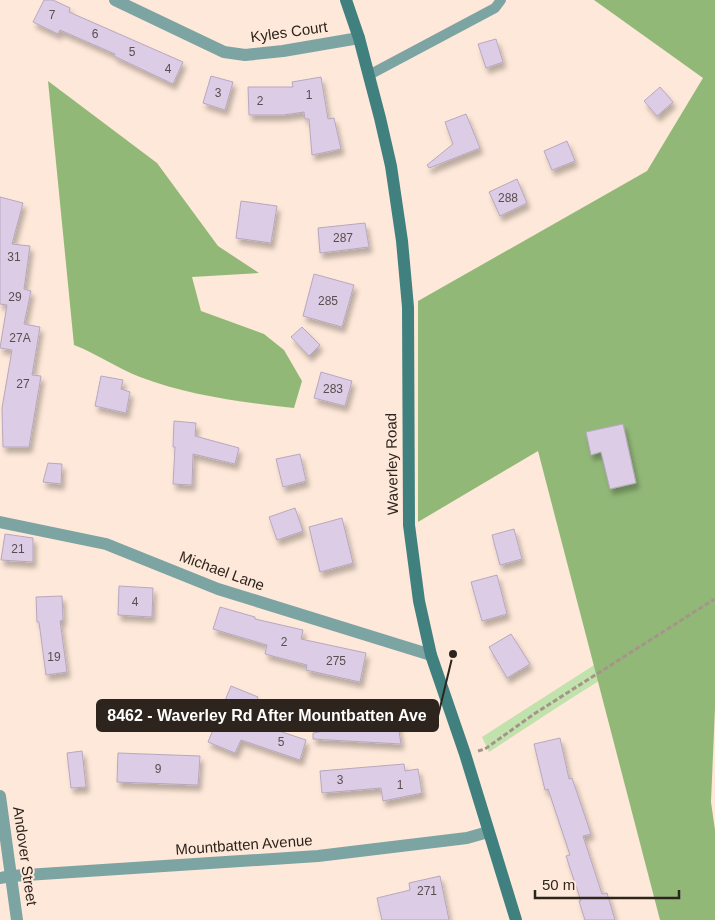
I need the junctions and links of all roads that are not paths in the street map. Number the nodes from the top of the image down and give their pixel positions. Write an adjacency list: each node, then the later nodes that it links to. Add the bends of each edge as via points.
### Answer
1 (115, 0): 4 (street, Kyles Court, via 224,52 245,55)
2 (346, 0): 4 (main road, Waverley Road)
3 (500, 0): 5 (lane, via 495,8)
4 (359, 38): 5 (main road, Waverley Road)
5 (369, 75): 7 (main road, Waverley Road, via 391,166 402,241 408,307 410,528 419,601)
6 (0, 522): 7 (street, Michael Lane, via 106,544 218,589)
7 (431, 656): 9 (main road, Waverley Road, via 466,754)
8 (0, 796): 10 (street, Andover Street)
9 (488, 832): 10 (street, Mountbatten Avenue, via 467,838 318,856); 12 (main road, Waverley Road)
10 (6, 877): 11 (street, Andover Street)
11 (17, 920)
12 (516, 920)

